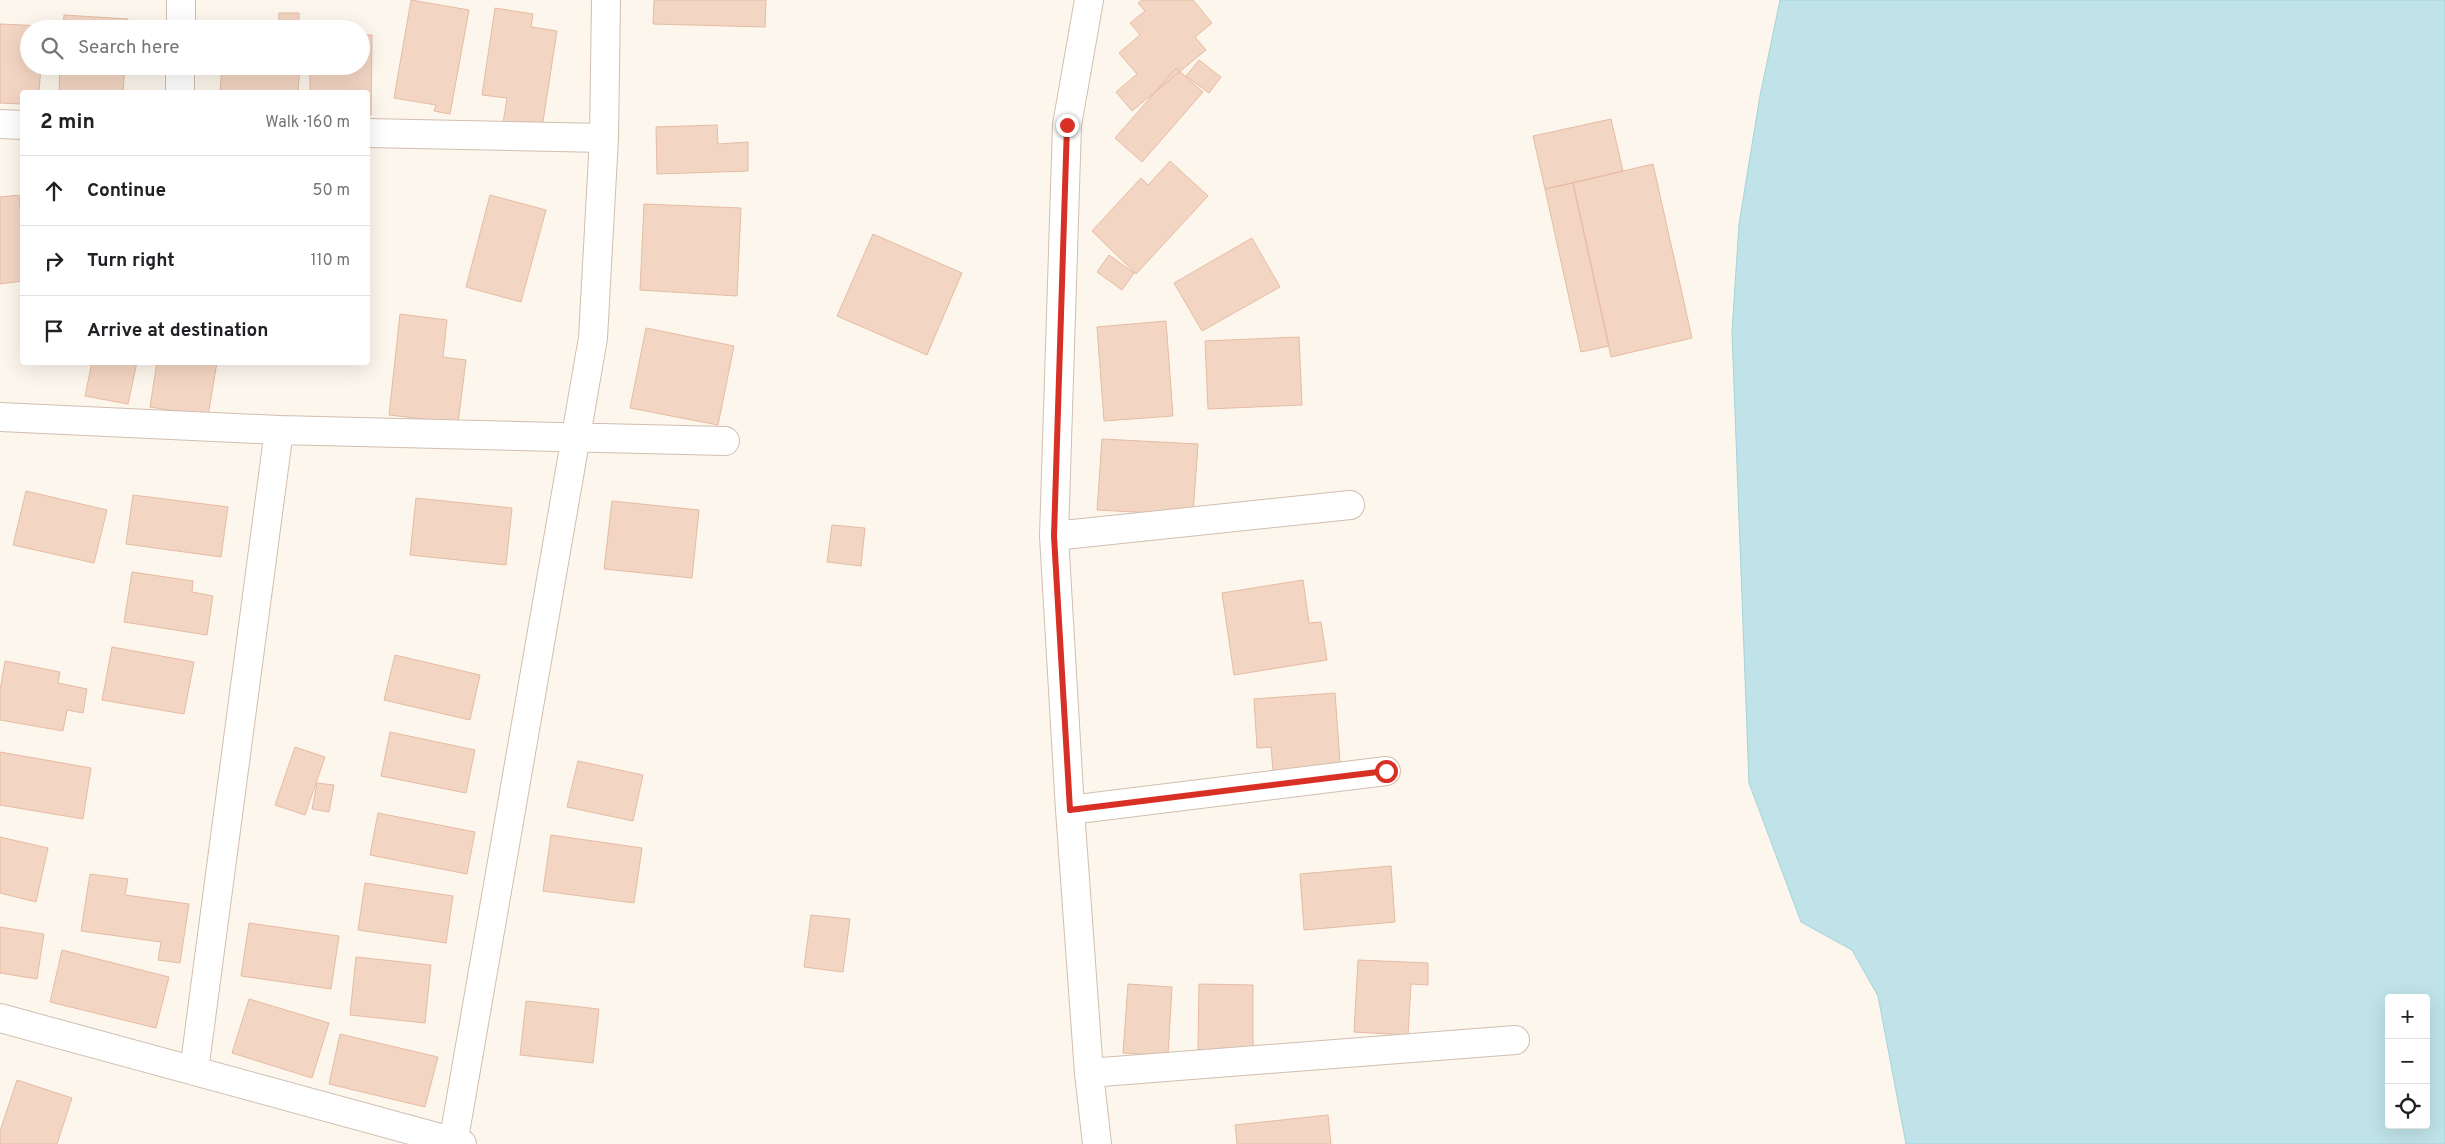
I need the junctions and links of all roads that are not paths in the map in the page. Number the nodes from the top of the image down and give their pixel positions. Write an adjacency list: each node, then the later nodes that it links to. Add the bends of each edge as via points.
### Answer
1 (181, 0): 4 (street)
2 (606, 0): 10 (street)
3 (1089, 0): 16 (street, via 1067,125)
4 (181, 20)
5 (180, 75): 6 (street)
6 (180, 90)
7 (0, 124): 8 (street)
8 (20, 125)
9 (370, 132): 10 (street)
10 (604, 138): 13 (street, via 593,338)
11 (0, 417): 12 (street)
12 (279, 430): 13 (street); 21 (street)
13 (576, 438): 14 (street); 23 (street)
14 (725, 441)
15 (1350, 505): 16 (street)
16 (1054, 536): 18 (street)
17 (1386, 771): 18 (street)
18 (1070, 810): 22 (street)
19 (0, 1018): 21 (street)
20 (1515, 1040): 22 (street)
21 (194, 1071): 23 (street)
22 (1089, 1073): 24 (street)
23 (456, 1143)
24 (1097, 1144)

